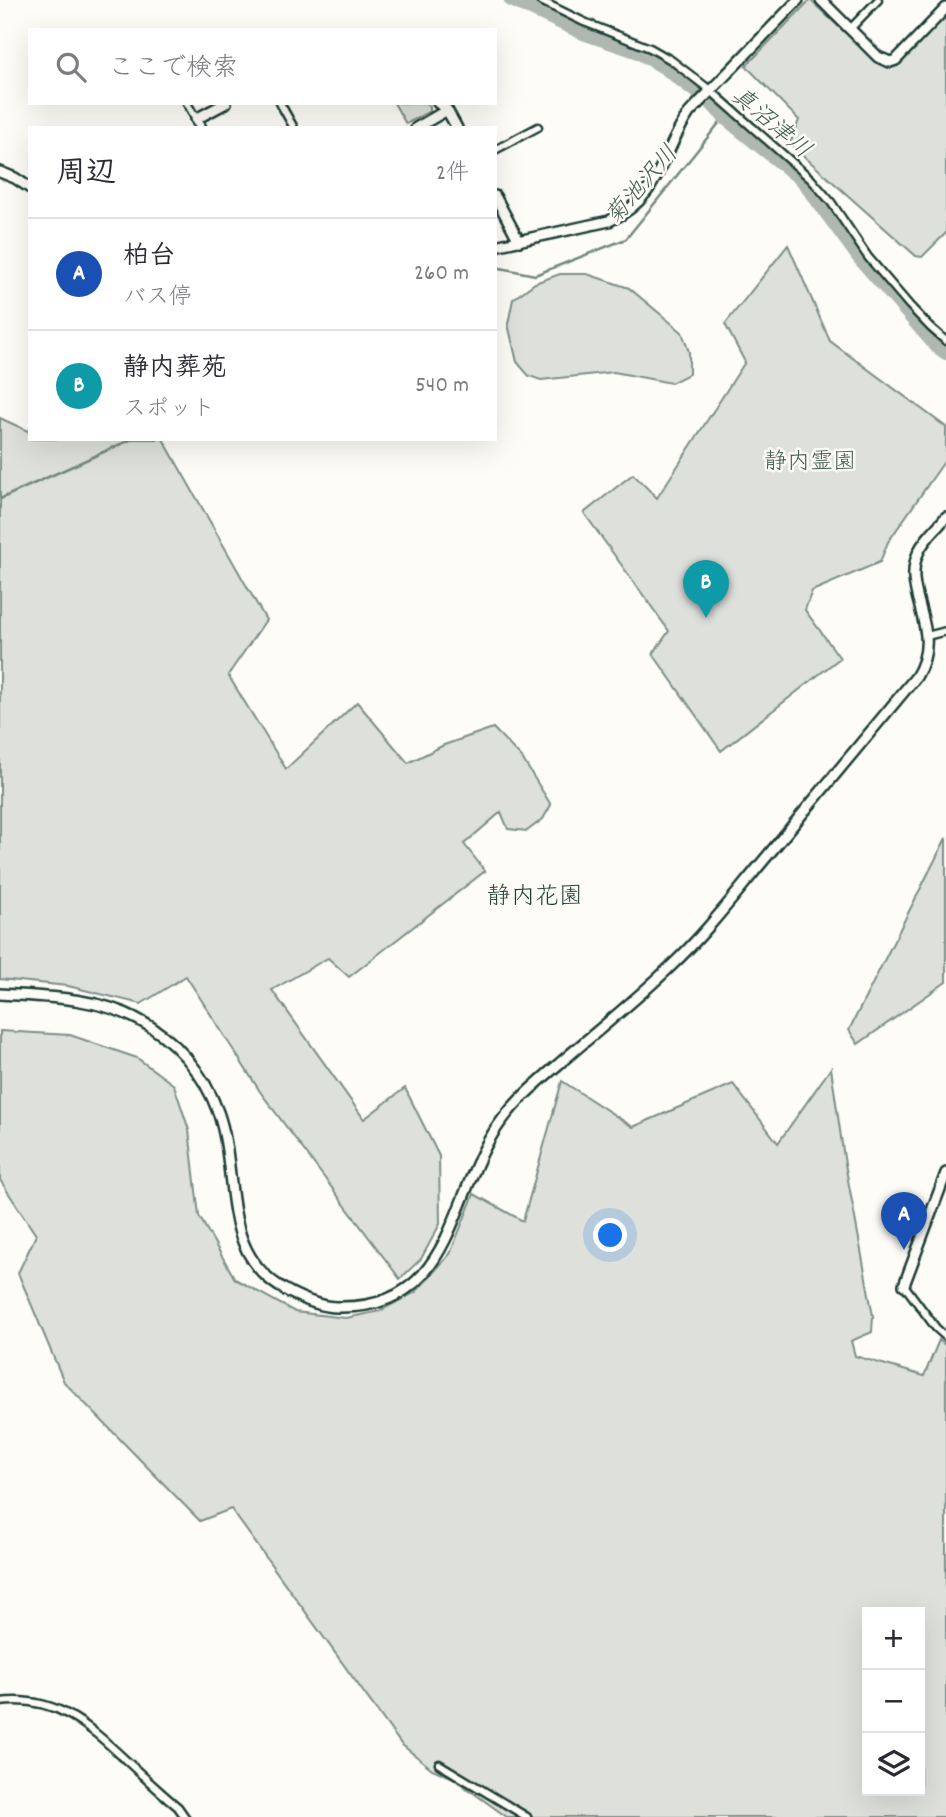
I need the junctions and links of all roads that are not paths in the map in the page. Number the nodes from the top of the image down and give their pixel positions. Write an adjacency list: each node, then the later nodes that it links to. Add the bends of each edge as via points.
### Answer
1 (539, 0): 7 (street, via 650,48)
2 (798, 0): 7 (street)
3 (821, 0): 6 (street)
4 (878, 0): 6 (street)
5 (946, 8): 6 (street, via 890,62 878,57)
6 (850, 29)
7 (708, 92): 22 (street, via 678,128 652,185 633,208 610,221); 24 (street, via 811,178 868,257)
8 (188, 105): 13 (street)
9 (223, 105): 13 (street)
10 (282, 105): 14 (street)
11 (441, 105): 12 (street)
12 (447, 110): 15 (street); 16 (street)
13 (199, 124)
14 (293, 126)
15 (419, 126)
16 (456, 126)
17 (538, 127): 18 (street)
18 (497, 149)
19 (0, 172): 20 (street)
20 (28, 184)
21 (497, 201): 22 (street)
22 (519, 240): 23 (street)
23 (497, 246)
24 (946, 341)
25 (946, 517): 27 (street, via 924,542 915,563)
26 (946, 631): 27 (street)
27 (927, 636): 28 (street, via 925,662 916,677 718,915 673,965 512,1107 487,1142 437,1257 412,1285 384,1300 355,1306 317,1304 283,1289 258,1267 234,1217 218,1112 195,1069 172,1043 116,1010 74,1000)
28 (0, 994)
29 (946, 1173): 30 (street)
30 (904, 1284): 31 (street)
31 (946, 1337)
32 (0, 1702): 34 (street, via 46,1705 84,1723)
33 (439, 1764): 35 (street)
34 (185, 1817)
35 (527, 1817)

